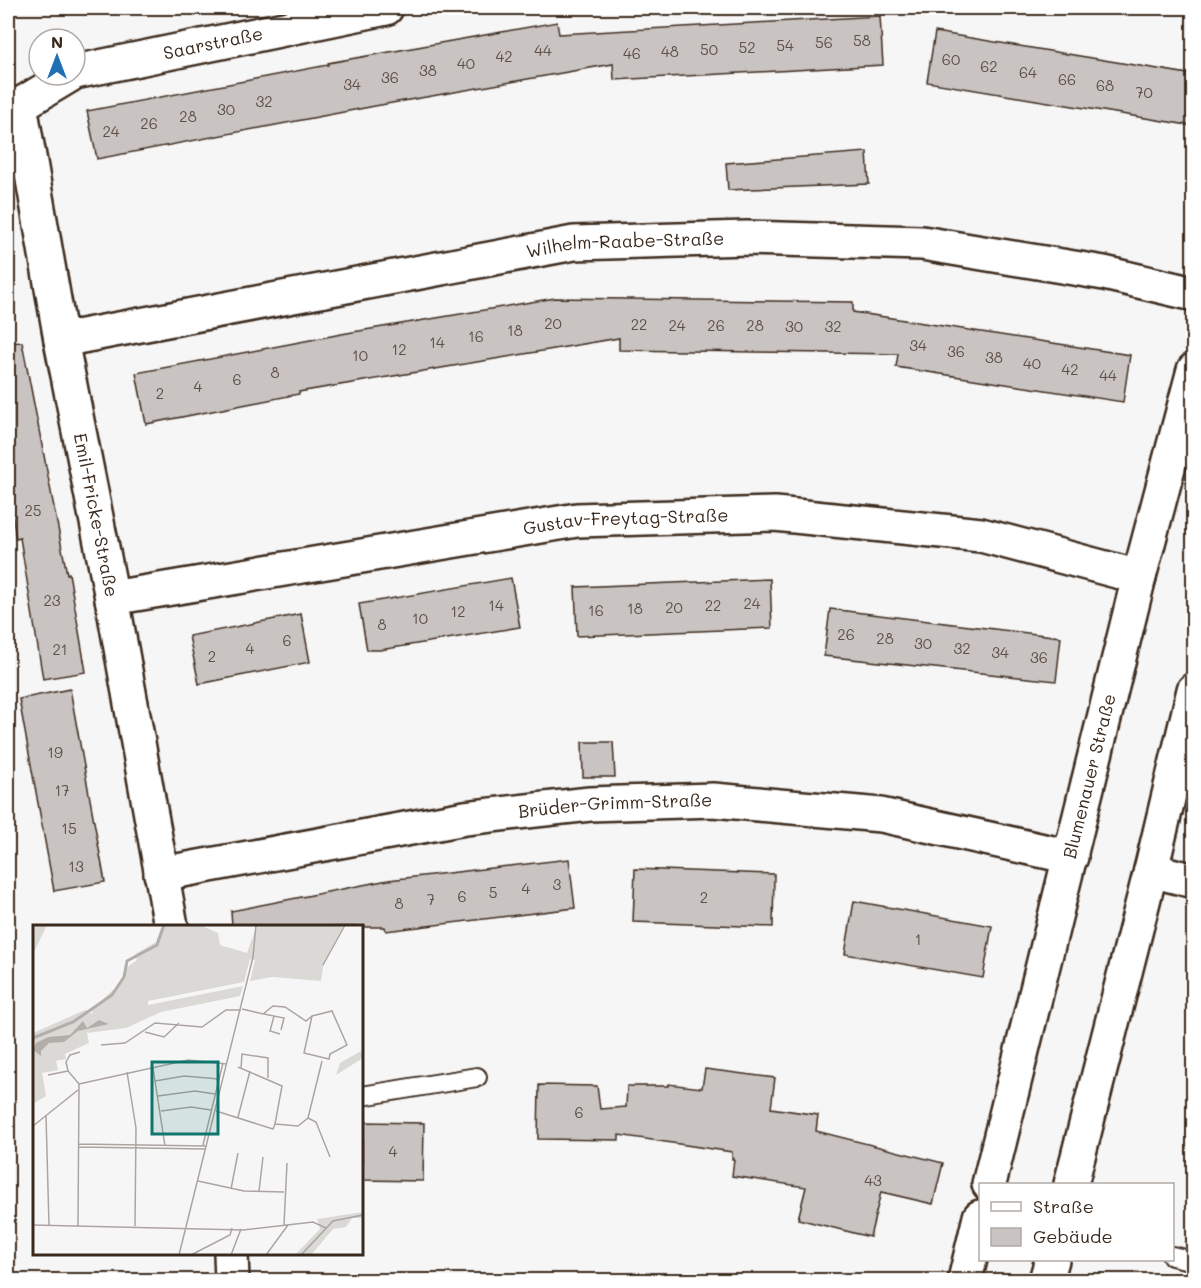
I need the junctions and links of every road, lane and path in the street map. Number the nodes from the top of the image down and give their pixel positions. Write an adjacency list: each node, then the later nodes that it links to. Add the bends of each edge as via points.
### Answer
1 (386, 8): 2 (street, Saarstraße)
2 (87, 70)
3 (48, 87): 4 (street)
4 (14, 105): 6 (street, Emil-Fricke-Straße)
5 (1194, 294): 6 (street, Wilhelm-Raabe-Straße, via 1104,273 922,243 747,238 574,243)
6 (61, 339): 9 (street, Emil-Fricke-Straße)
7 (1194, 370): 8 (street, Blumenauer Straße)
8 (1139, 577): 9 (street, Gustav-Freytag-Straße, via 981,535 775,514 577,520); 11 (street, Blumenauer Straße)
9 (111, 598): 13 (street, Emil-Fricke-Straße)
10 (1194, 690): 12 (street)
11 (1071, 857): 13 (street, Brüder-Grimm-Straße, via 880,815 712,800 590,804 465,818); 18 (street, Blumenauer Straße)
12 (1150, 870): 14 (street); 19 (street)
13 (161, 874): 15 (street, Emil-Fricke-Straße)
14 (1194, 881)
15 (171, 925)
16 (477, 1077): 17 (lane)
17 (363, 1096)
18 (990, 1183)
19 (1072, 1183)
20 (979, 1225): 26 (street)
21 (231, 1255): 25 (street)
22 (1174, 1256): 24 (lane)
23 (1052, 1261): 27 (street)
24 (1194, 1261)
25 (232, 1281)
26 (965, 1281)
27 (1046, 1281)

